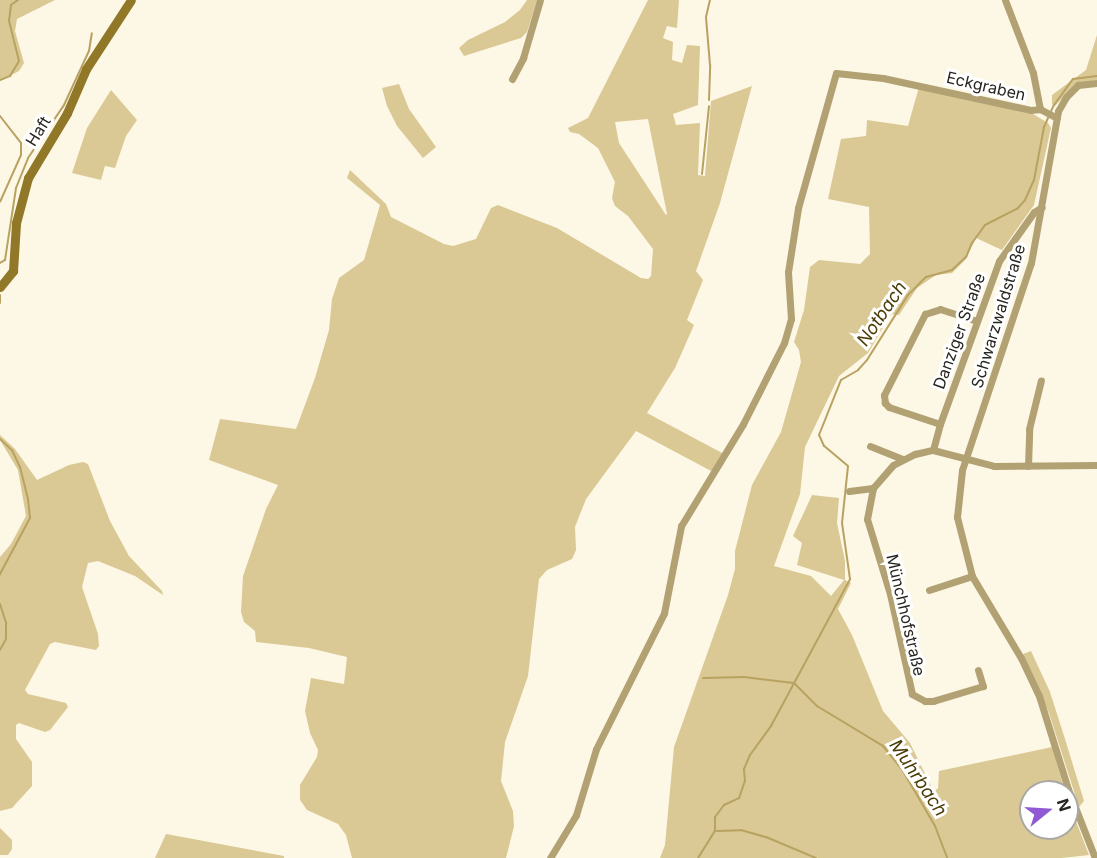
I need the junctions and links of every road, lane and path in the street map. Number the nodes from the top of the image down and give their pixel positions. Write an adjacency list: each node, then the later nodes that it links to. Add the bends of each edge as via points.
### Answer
1 (131, 0): 11 (main road, Haft, via 86,69 67,113 28,178 16,223 15,264)
2 (540, 0): 4 (street)
3 (1005, 0): 6 (street, via 1033,73)
4 (512, 79)
5 (1097, 83): 7 (street, Schwarzwaldstraße, via 1078,85)
6 (1041, 111): 7 (street, Eckgraben); 26 (street, Eckgraben, via 926,86 836,73 798,208 788,272 791,320 784,343 743,424 681,526 664,613 596,748 576,815)
7 (1054, 117): 8 (street, Schwarzwaldstraße)
8 (1042, 207): 9 (street, Danziger Straße); 10 (street, Schwarzwaldstraße)
9 (1022, 228): 10 (street, via 1034,231); 12 (street, Danziger Straße, via 999,261)
10 (1036, 237): 18 (street, Schwarzwaldstraße)
11 (3, 285)
12 (976, 321): 14 (street, Danziger Straße); 14 (street, via 940,309 926,314 884,395 889,407)
13 (1041, 380): 20 (street, via 1029,429)
14 (940, 424): 16 (street, Danziger Straße)
15 (870, 446): 17 (street)
16 (933, 450): 17 (street); 18 (street)
17 (903, 459): 21 (street)
18 (965, 460): 20 (street, via 994,466); 23 (street, Schwarzwaldstraße, via 957,517)
19 (1097, 465): 20 (street)
20 (1028, 466)
21 (873, 488): 22 (street); 25 (street, Münchhofstraße, via 867,519 890,594 912,694 933,701 983,686)
22 (849, 491)
23 (972, 576): 24 (street); 27 (street, Schwarzwaldstraße, via 1039,696)
24 (929, 590)
25 (978, 670)
26 (550, 858)
27 (1095, 858)

